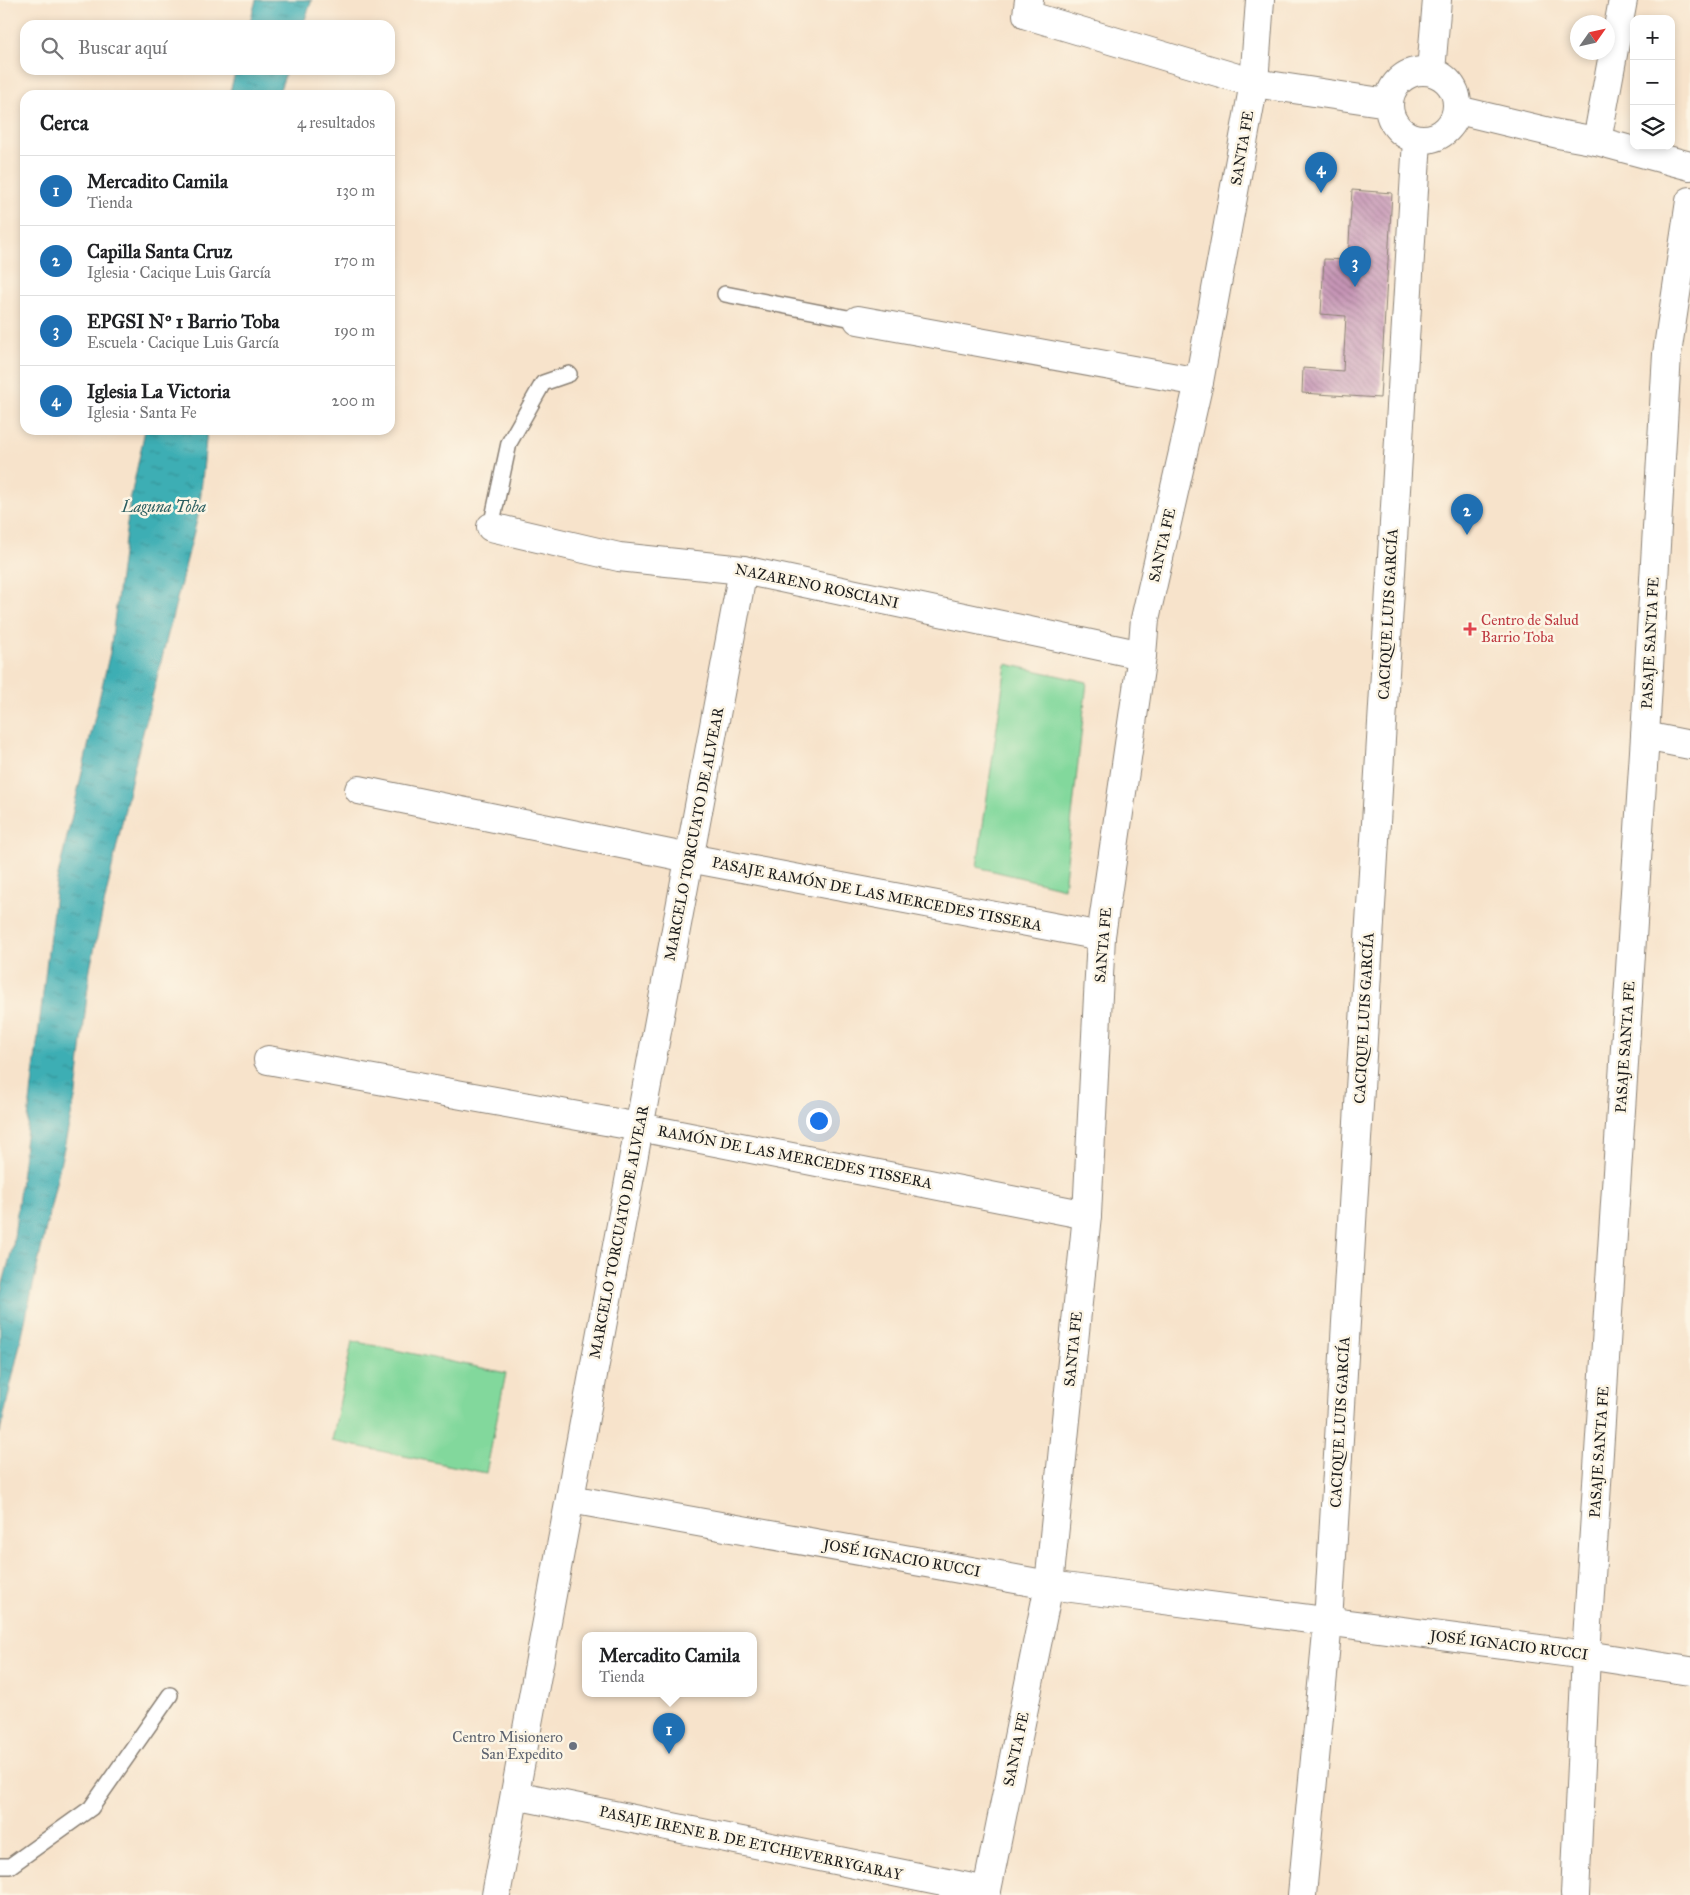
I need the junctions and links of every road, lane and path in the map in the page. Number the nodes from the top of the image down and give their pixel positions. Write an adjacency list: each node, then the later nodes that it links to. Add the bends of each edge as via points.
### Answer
1 (1030, 0): 6 (street, via 1027,15)
2 (1260, 0): 6 (street, SANTA FE)
3 (1437, 0): 5 (street)
4 (1623, 0): 10 (street)
5 (1431, 71): 7 (street, via 1411,72 1395,84); 8 (street, via 1446,78 1456,93)
6 (1254, 83): 7 (street); 16 (street, SANTA FE)
7 (1388, 102): 9 (street, via 1395,127)
8 (1458, 110): 9 (street, via 1451,127 1436,138); 10 (street)
9 (1416, 140): 30 (street, CACIQUE LUIS GARCÍA)
10 (1597, 141): 11 (street)
11 (1690, 166)
12 (1690, 201): 20 (street, PASAJE SANTA FE, via 1667,354)
13 (725, 294): 14 (lane)
14 (858, 320): 16 (street)
15 (569, 374): 17 (lane, via 544,383 509,443)
16 (1199, 382): 19 (street, SANTA FE, via 1145,618)
17 (491, 527): 18 (street, NAZARENO ROSCIANI, via 619,557)
18 (743, 570): 19 (street, NAZARENO ROSCIANI); 23 (street, MARCELO TORCUATO DE ALVEAR)
19 (1142, 655): 24 (street, SANTA FE)
20 (1645, 736): 21 (street); 31 (street, PASAJE SANTA FE)
21 (1690, 745)
22 (359, 790): 23 (street, PASAJE RAMÓN DE LAS MERCEDES TISSERA)
23 (689, 858): 24 (street, PASAJE RAMÓN DE LAS MERCEDES TISSERA); 26 (street, MARCELO TORCUATO DE ALVEAR)
24 (1102, 936): 27 (street, SANTA FE)
25 (268, 1060): 26 (street, RAMÓN DE LAS MERCEDES TISSERA)
26 (639, 1127): 27 (street, RAMÓN DE LAS MERCEDES TISSERA); 28 (street, MARCELO TORCUATO DE ALVEAR)
27 (1087, 1215): 29 (street, SANTA FE)
28 (570, 1499): 29 (street, JOSÉ IGNACIO RUCCI); 34 (street, MARCELO TORCUATO DE ALVEAR)
29 (1049, 1585): 30 (street, JOSÉ IGNACIO RUCCI); 36 (street, SANTA FE)
30 (1328, 1622): 31 (street, JOSÉ IGNACIO RUCCI); 38 (street, CACIQUE LUIS GARCÍA)
31 (1586, 1655): 32 (street, JOSÉ IGNACIO RUCCI); 39 (street, PASAJE SANTA FE)
32 (1690, 1671)
33 (170, 1695): 35 (lane, via 91,1808 10,1866)
34 (515, 1795): 36 (street, PASAJE IRENE B. DE ETCHEVERRYGARAY); 37 (street, MARCELO TORCUATO DE ALVEAR)
35 (0, 1866)
36 (986, 1893)
37 (496, 1895)
38 (1302, 1895)
39 (1575, 1895)

